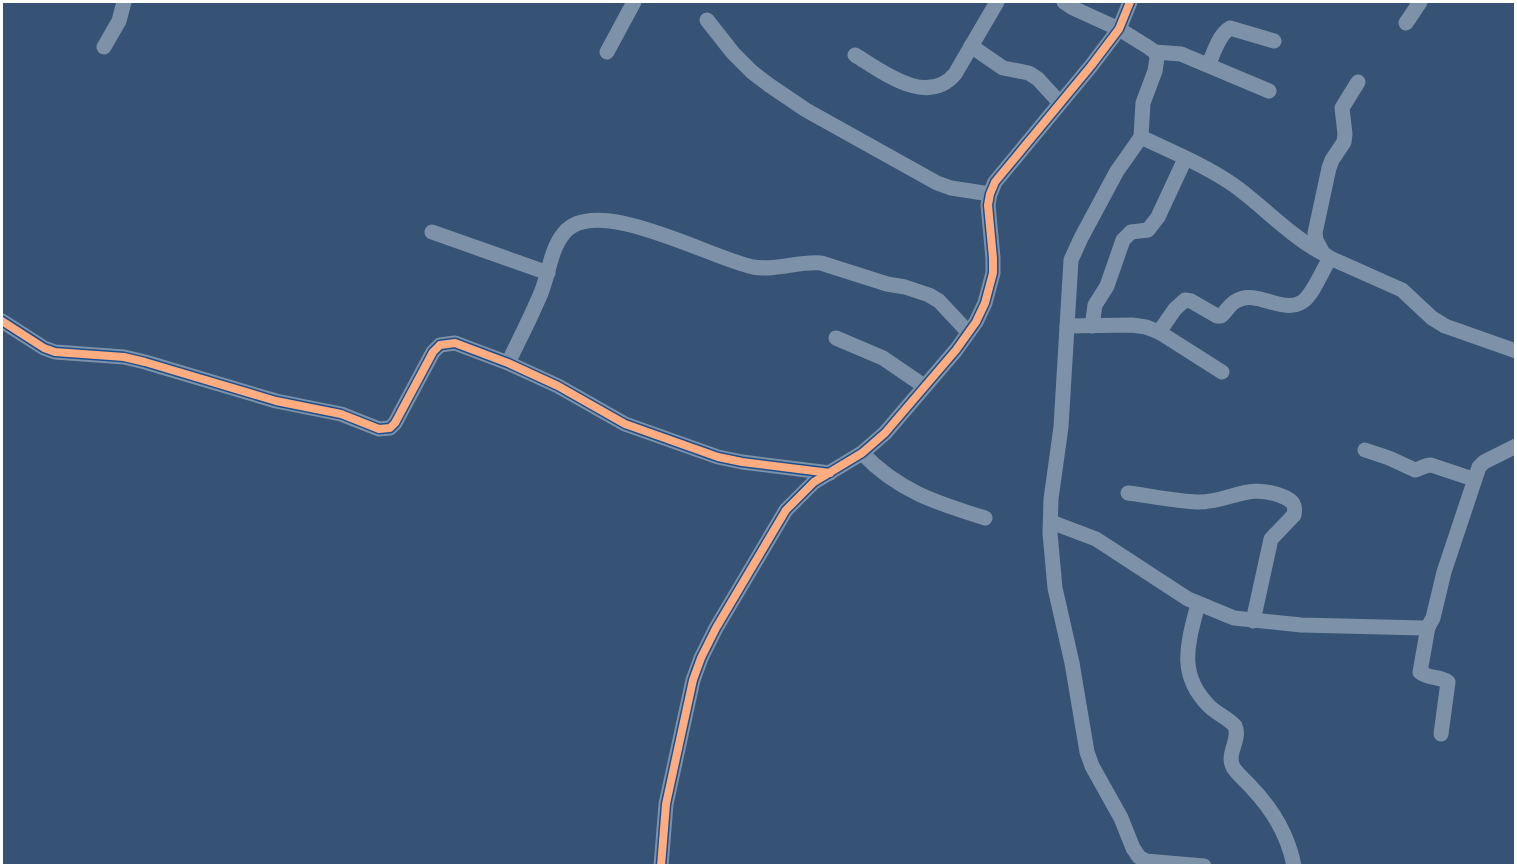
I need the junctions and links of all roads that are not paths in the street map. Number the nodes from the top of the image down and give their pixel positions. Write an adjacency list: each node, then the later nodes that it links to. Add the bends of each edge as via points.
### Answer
1 (124, 2): 12 (street)
2 (634, 2): 14 (street)
3 (997, 2): 11 (street)
4 (1064, 2): 9 (street)
5 (1130, 2): 9 (street)
6 (1420, 2): 8 (street)
7 (707, 20): 22 (street, via 752,72 806,110 937,183)
8 (1406, 23)
9 (1123, 31): 13 (street); 19 (street)
10 (1274, 41): 16 (street, via 1230,28 1221,37)
11 (971, 46): 15 (street, via 949,81 932,89 902,81); 19 (street, via 1003,68 1029,73)
12 (104, 47)
13 (1151, 49): 16 (street, via 1181,54); 20 (street, via 1157,64 1143,103)
14 (608, 52)
15 (855, 55)
16 (1208, 65): 18 (street)
17 (1358, 82): 24 (street, via 1342,108 1344,142 1329,168 1317,220 1316,240)
18 (1269, 91)
19 (1060, 103): 22 (street, via 995,182)
20 (1141, 137): 21 (street); 27 (street, via 1117,171 1075,250 1070,267)
21 (1185, 159): 24 (street, via 1236,187 1300,240); 28 (street, via 1152,225 1143,232 1131,232 1123,240 1107,286 1095,305)
22 (990, 194): 29 (street, via 993,273 985,303)
23 (432, 232): 25 (street)
24 (1326, 256): 30 (street, via 1303,301 1288,304 1246,297 1217,316 1185,300); 32 (street, via 1402,290 1445,326)
25 (548, 273): 29 (street, via 564,233 578,222 604,221 673,238 750,266 776,269 821,263 919,290 939,301); 33 (street)
26 (2, 321): 33 (street, via 55,352 124,357 276,401 341,414 379,429 395,423 440,345 455,343)
27 (1068, 326): 28 (street); 43 (street)
28 (1092, 326): 30 (street, via 1132,324)
29 (968, 332): 35 (street)
30 (1159, 332): 34 (street)
31 (836, 338): 35 (street, via 883,358)
32 (1515, 351)
33 (508, 363): 39 (street, via 626,424 718,457)
34 (1222, 372)
35 (924, 386): 38 (street, via 885,433)
36 (1515, 446): 40 (street, via 1484,462)
37 (1365, 450): 40 (street, via 1415,470 1431,465)
38 (862, 453): 39 (street); 42 (street, via 882,473 914,494)
39 (830, 473): 48 (street, via 786,510 701,658 666,804)
40 (1473, 479): 46 (street)
41 (1128, 493): 45 (street, via 1198,502 1255,491 1279,495 1292,502 1294,515 1268,545)
42 (985, 518)
43 (1051, 522): 44 (street, via 1096,540); 49 (street, via 1055,588 1092,766 1139,857)
44 (1198, 604): 45 (street); 50 (street, via 1187,652 1190,676 1207,704 1235,726 1233,767 1274,814)
45 (1253, 621): 46 (street)
46 (1428, 627): 47 (street, via 1420,672 1448,682)
47 (1441, 734)
48 (661, 866)
49 (1204, 866)
50 (1294, 866)

